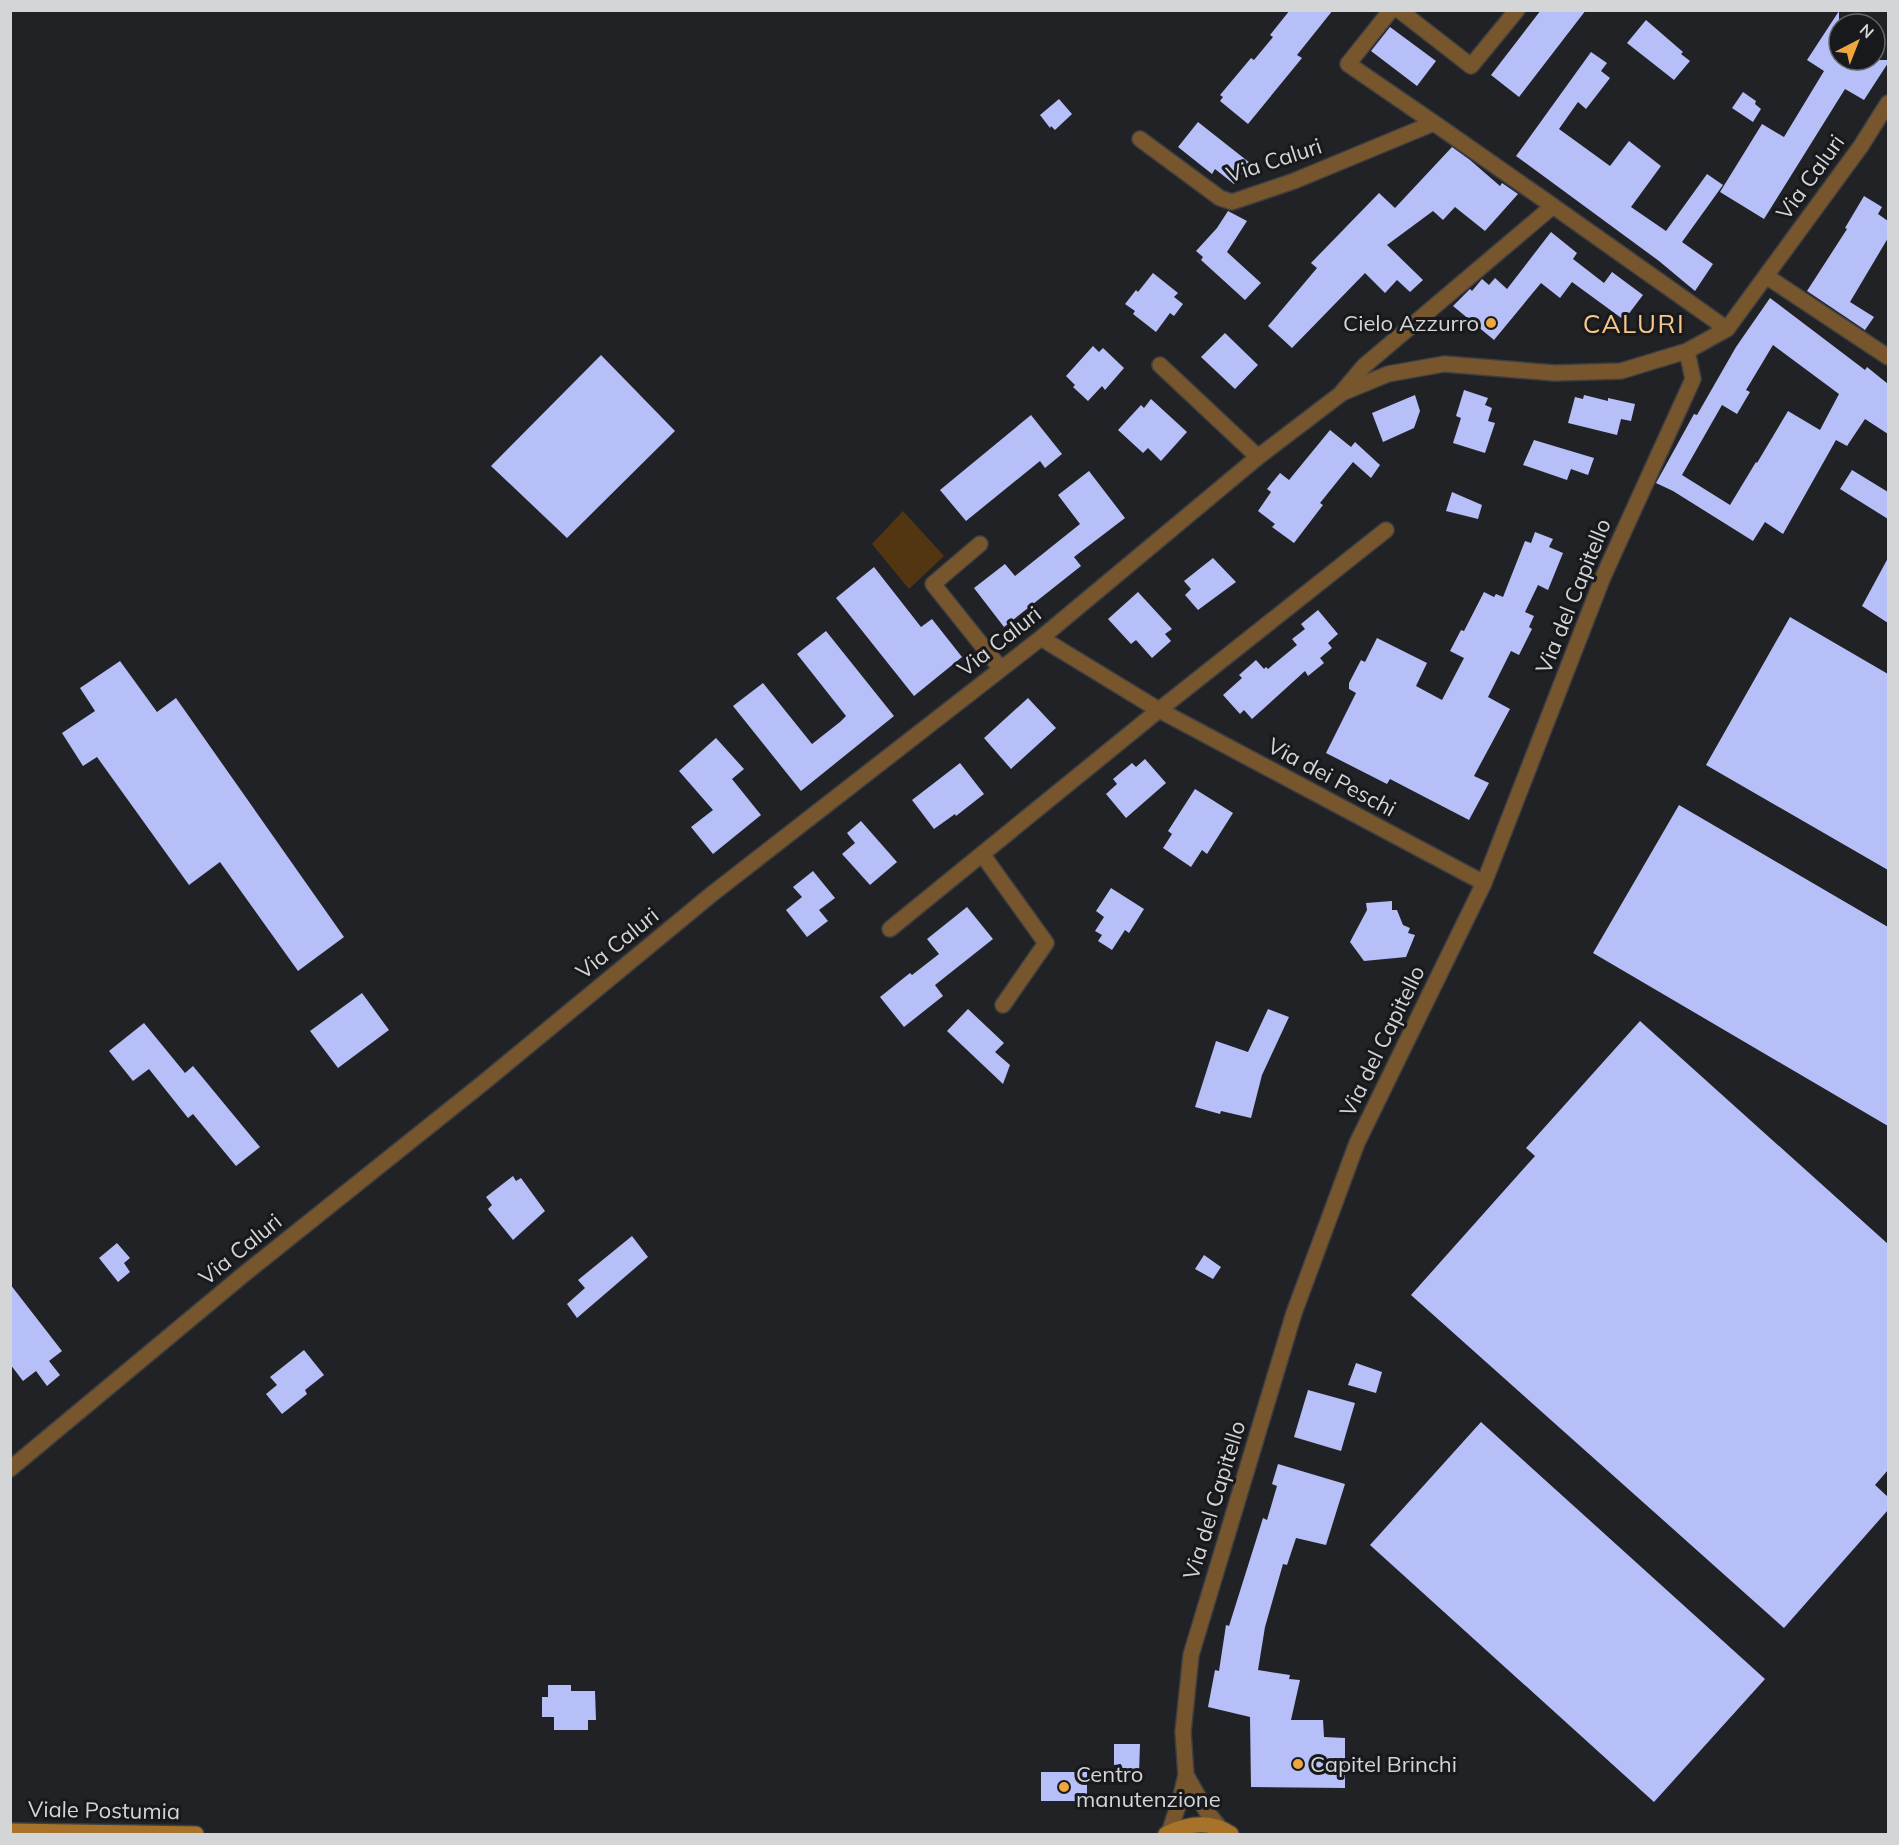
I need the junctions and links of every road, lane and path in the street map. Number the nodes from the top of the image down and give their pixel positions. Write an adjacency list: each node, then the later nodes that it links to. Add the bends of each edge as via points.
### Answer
1 (1391, 10): 5 (street, via 1348,64)
2 (1399, 10): 3 (street, via 1471,66)
3 (1516, 10)
4 (1888, 103): 8 (street, Via Caluri)
5 (1434, 123): 6 (street, Via Caluri, via 1294,181 1232,202 1220,198); 7 (street)
6 (1140, 139)
7 (1553, 206): 9 (street); 13 (street, Via Caluri, via 1364,366)
8 (1766, 276): 9 (street, Via Caluri); 11 (street)
9 (1727, 329): 10 (street, Via Caluri)
10 (1687, 351): 13 (street, Via Caluri, via 1621,371 1555,373 1444,364 1388,374); 21 (street, Via del Capitello, via 1694,379 1603,577)
11 (1888, 357)
12 (1160, 365): 14 (street)
13 (1342, 393): 14 (street, Via Caluri)
14 (1258, 457): 17 (street, Via Caluri)
15 (1386, 530): 19 (street)
16 (980, 544): 18 (street, via 933,584)
17 (1041, 638): 18 (street, Via Caluri); 19 (street, Via dei Peschi)
18 (1001, 669): 24 (street, Via Caluri, via 712,894)
19 (1159, 710): 20 (street); 21 (street, Via dei Peschi)
20 (982, 854): 22 (street); 23 (street, via 1046,943)
21 (1484, 883): 25 (street, Via del Capitello, via 1357,1143 1294,1313 1191,1655 1183,1732)
22 (890, 929)
23 (1003, 1005)
24 (10, 1469)
25 (1186, 1775): 27 (street, Via del Capitello, via 1207,1812); 29 (street, Via del Capitello)
26 (10, 1831): 28 (main road, Viale Postumia)
27 (1226, 1832): 29 (main road, via 1195,1825)
28 (196, 1834)
29 (1167, 1834)

